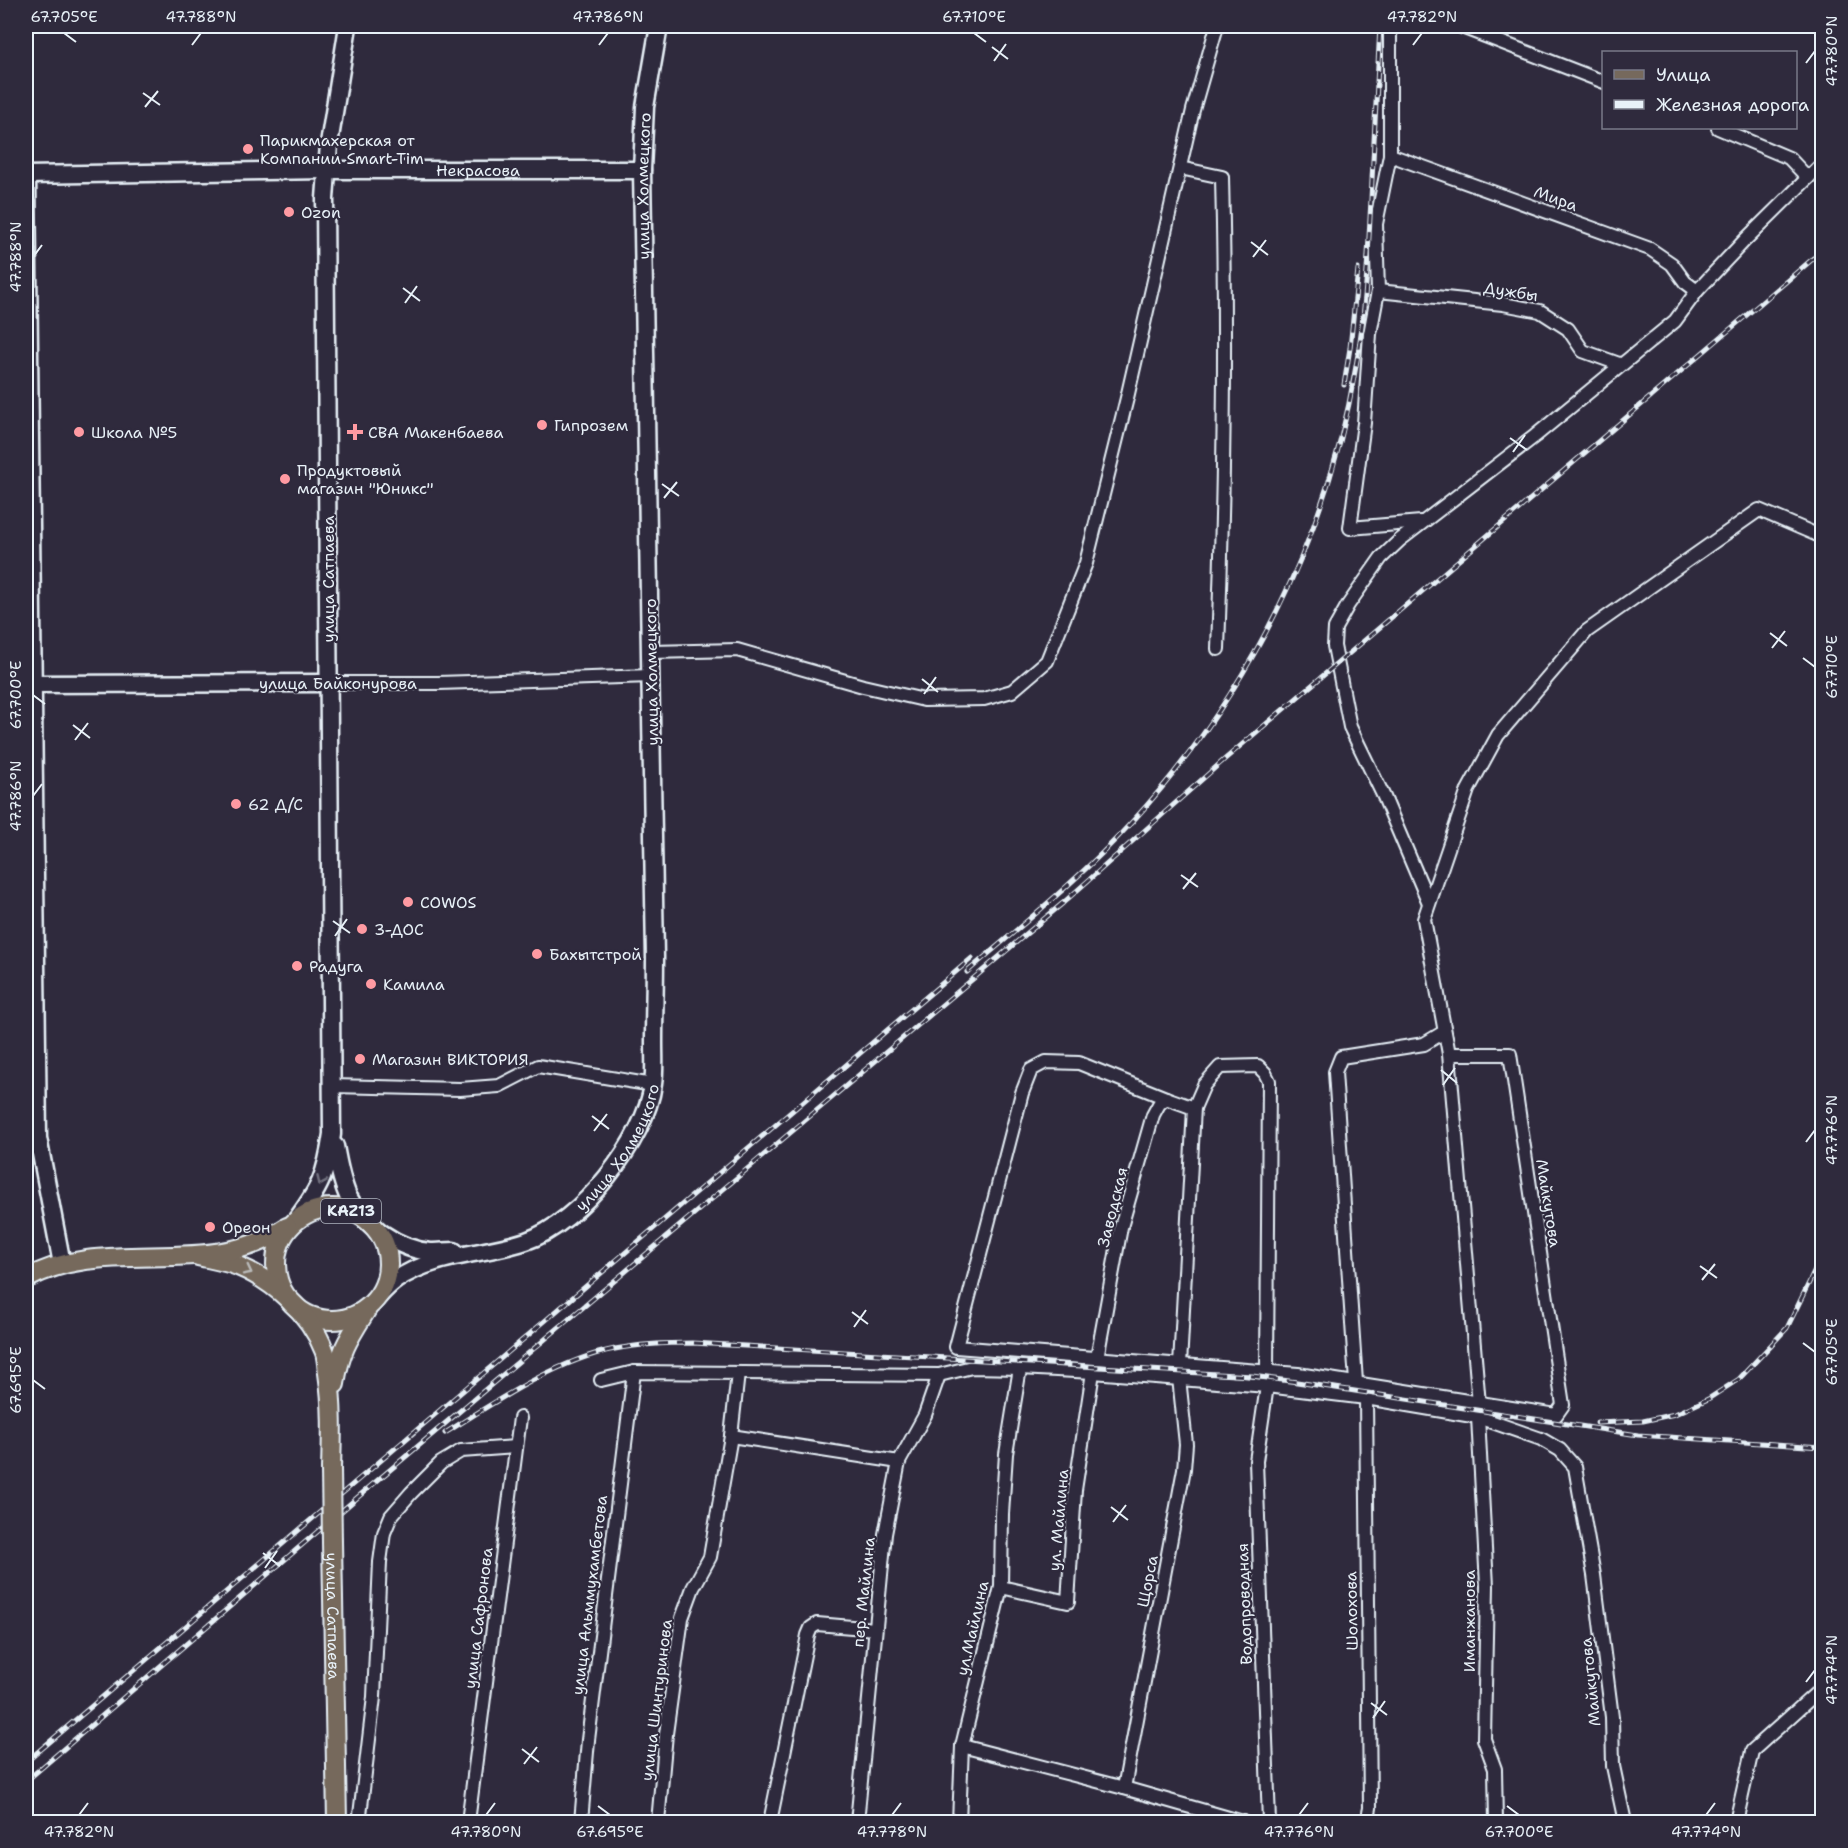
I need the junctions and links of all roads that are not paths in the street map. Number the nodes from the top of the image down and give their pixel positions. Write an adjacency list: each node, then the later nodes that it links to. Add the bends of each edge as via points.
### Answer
1 (348, 26): 11 (street, улица Сатпаева)
2 (659, 26): 12 (street, улица Холмецкого, via 645,107)
3 (1217, 26): 10 (street)
4 (1390, 26): 8 (street)
5 (1459, 26): 6 (street)
6 (1602, 81)
7 (1720, 129): 14 (street, via 1789,158)
8 (1390, 155): 15 (street, via 1376,224); 16 (street, Мира, via 1650,249 1672,264)
9 (1822, 164): 14 (street)
10 (1180, 168): 20 (street, via 1222,177 1224,436); 21 (street, via 1086,563 1047,661 1012,692 984,699 924,700 737,650)
11 (327, 170): 12 (street, Некрасова); 13 (street, Некрасова); 23 (street, улица Сатпаева)
12 (642, 170): 21 (street, улица Холмецкого)
13 (26, 176): 24 (street)
14 (1808, 178): 16 (street)
15 (1378, 291): 17 (street, Дужбы, via 1540,311 1568,329 1583,351); 18 (street, via 1350,528)
16 (1697, 291): 17 (street, via 1675,321)
17 (1619, 364): 18 (street, via 1527,443)
18 (1421, 522): 25 (street, via 1381,558 1348,605 1335,628 1334,646 1350,727)
19 (1822, 537): 25 (street, via 1759,510 1587,631 1498,735 1468,790)
20 (1218, 649)
21 (651, 652): 22 (street, улица Холмецкого)
22 (651, 676): 23 (street, улица Байконурова); 29 (street, улица Холмецкого, via 656,957)
23 (329, 683): 24 (street, улица Байконурова); 30 (street, улица Сатпаева)
24 (29, 684): 26 (street)
25 (1429, 903): 27 (street, via 1424,919)
26 (31, 1013): 34 (street)
27 (1444, 1032): 28 (street); 54 (street, via 1424,1044 1341,1057 1335,1072)
28 (1449, 1054): 58 (street); 58 (street, Майкутова, via 1510,1054 1563,1405 1556,1415)
29 (653, 1085): 30 (street, via 538,1066 499,1086); 37 (street, улица Холмецкого, via 630,1145 580,1205 553,1228 527,1241)
30 (332, 1086): 33 (street, улица Сатпаева)
31 (1166, 1098): 32 (street); 43 (street, Заводская, via 1154,1115 1121,1227); 43 (street, via 1079,1063 1046,1062 1032,1070 1022,1093 956,1347)
32 (1194, 1108): 44 (street); 46 (street, via 1204,1085 1220,1067 1258,1066 1266,1073)
33 (332, 1134): 35 (street, via 349,1198); 36 (street, one-way to 36, via 321,1183)
34 (32, 1139): 39 (street)
35 (367, 1220): 36 (main road, KAZ13, via 341,1208 326,1208); 37 (street, via 388,1237 430,1252); 42 (main road, KAZ13, via 382,1240 387,1261 387,1274)
36 (294, 1222): 38 (main road, KAZ13, via 250,1247); 41 (main road, KAZ13, via 277,1255 278,1280)
37 (501, 1247): 42 (street, via 413,1270 395,1280)
38 (198, 1256): 39 (main road, KAZ13, via 129,1255); 41 (main road, KAZ13, one-way to 41, via 237,1266 264,1279)
39 (62, 1264): 40 (main road, KAZ13)
40 (26, 1279)
41 (290, 1301): 42 (main road, KAZ13, via 312,1316 331,1319 349,1317); 59 (main road, KAZ13, via 312,1327 325,1352)
42 (373, 1302): 59 (main road, KAZ13, via 342,1349)
43 (1097, 1358): 44 (street)
44 (1180, 1365): 46 (street)
45 (1020, 1368): 48 (street); 51 (street, via 972,1367); 65 (street, ул.Майлина, via 1006,1454)
46 (1268, 1371): 50 (street)
47 (634, 1372): 49 (street); 53 (street); 73 (street, улица Альммухамбетова)
48 (1093, 1372): 52 (street); 65 (street, ул. Майлина, via 1075,1490 1068,1602)
49 (738, 1373): 51 (street); 62 (street, улица Шинтуринова)
50 (1298, 1374): 54 (street); 56 (street)
51 (939, 1375): 64 (street, пер. Майлина, via 925,1415)
52 (1179, 1378): 55 (street); 69 (street, Щорса, via 1186,1444 1184,1469)
53 (601, 1380)
54 (1356, 1382): 58 (street)
55 (1268, 1386): 56 (street); 79 (street, Водопроводная, via 1256,1461)
56 (1296, 1389): 57 (street)
57 (1365, 1398): 60 (street); 80 (street, Шолохова, via 1370,1808)
58 (1479, 1404)
59 (332, 1407): 70 (main road, улица Сатпаева / KAZ13, bridge)
60 (1478, 1417): 81 (street, Иманжанова, via 1487,1586 1484,1739 1495,1769); 82 (street, Майкутова, via 1541,1438 1560,1450 1575,1467 1594,1575 1612,1717 1613,1766)
61 (520, 1418): 63 (street, улица Сафронова)
62 (731, 1436): 64 (street); 74 (street, улица Шинтуринова, via 710,1557 682,1618)
63 (516, 1447): 71 (street, via 461,1451 441,1463 391,1516 384,1533 374,1697 360,1815); 72 (street, улица Сафронова)
64 (899, 1462): 66 (street, пер. Майлина, via 885,1534)
65 (1000, 1587): 68 (street, ул.Майлина)
66 (876, 1629): 75 (street, via 817,1624 811,1628); 76 (street, пер. Майлина)
67 (1822, 1688): 83 (street, via 1752,1750)
68 (962, 1746): 69 (street); 77 (street, ул.Майлина)
69 (1124, 1788): 78 (street)
70 (338, 1822)
71 (364, 1822)
72 (468, 1822)
73 (581, 1822)
74 (658, 1822)
75 (770, 1822)
76 (857, 1822)
77 (958, 1822)
78 (1243, 1822)
79 (1269, 1822)
80 (1367, 1822)
81 (1496, 1822)
82 (1625, 1822)
83 (1736, 1822)

